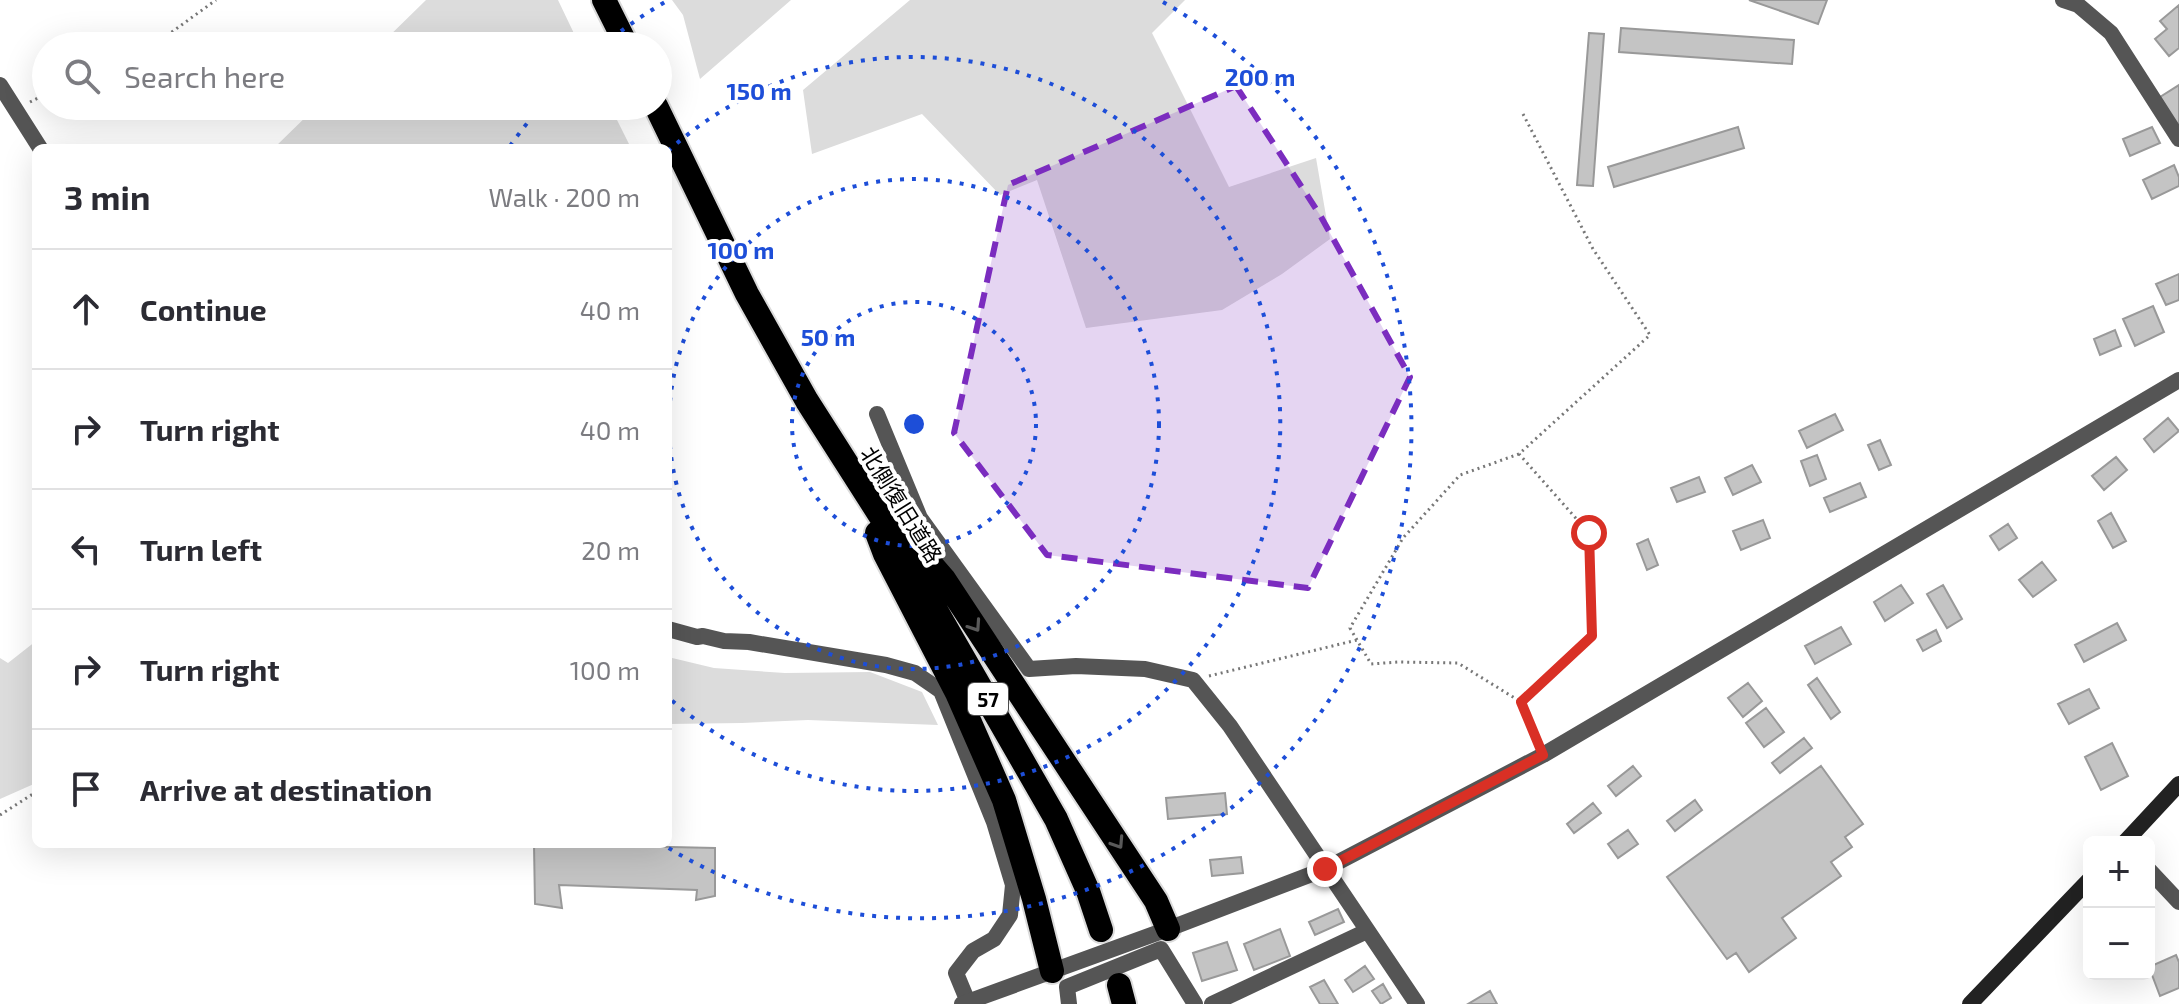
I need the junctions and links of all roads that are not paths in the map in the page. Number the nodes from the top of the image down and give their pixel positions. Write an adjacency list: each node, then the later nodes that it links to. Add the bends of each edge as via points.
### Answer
1 (604, 0): 3 (highway)
2 (2063, 0): 6 (street, via 2078,5 2111,33)
3 (620, 32)
4 (0, 85): 7 (street)
5 (663, 120): 10 (highway, 北側復旧道路 / 57, via 747,294)
6 (2179, 139)
7 (37, 144)
8 (2179, 380): 14 (street, via 1543,755)
9 (877, 414): 14 (street, via 920,518 1029,669 1145,669 1193,680)
10 (856, 478): 18 (highway, one-way to 18, via 944,579 1156,901); 19 (highway, 北側復旧道路 / 57, via 1056,819); 21 (highway, via 885,554 957,693 1004,800)
11 (672, 630): 22 (street, via 886,665 915,673 941,691 994,822 1013,885 1010,915 994,939 973,951 956,973)
12 (2179, 784): 13 (main road)
13 (2131, 836)
14 (1325, 869): 18 (street); 20 (street)
15 (2155, 876): 17 (street)
16 (2083, 886): 27 (main road)
17 (2179, 902)
18 (1168, 929): 21 (street)
19 (1101, 930)
20 (1367, 931): 25 (street); 26 (street)
21 (1052, 971): 22 (street)
22 (965, 1003)
23 (1069, 1004): 24 (street, via 1067,987 1161,949)
24 (1195, 1004)
25 (1212, 1004)
26 (1417, 1004)
27 (1970, 1004)

